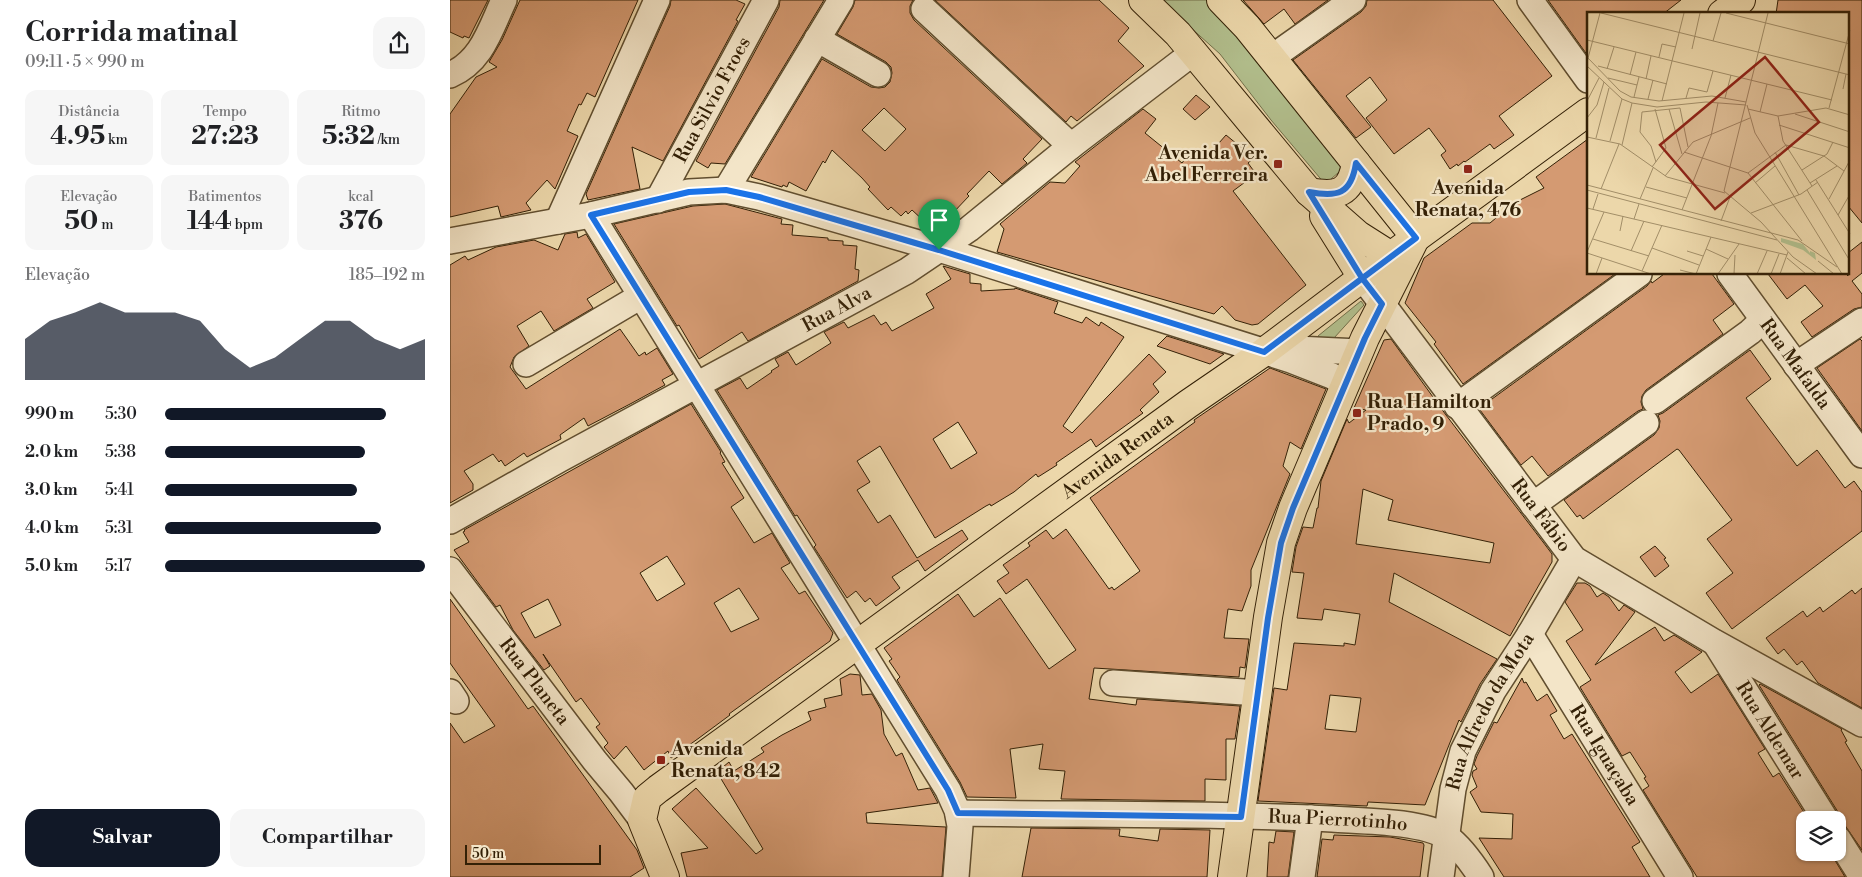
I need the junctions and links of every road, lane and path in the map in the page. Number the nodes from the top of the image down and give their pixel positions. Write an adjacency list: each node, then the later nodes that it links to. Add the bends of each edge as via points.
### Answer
1 (504, 0): 16 (street, via 486,43 474,59)
2 (657, 0): 25 (street)
3 (766, 0): 23 (street, Rua Silvio Froes)
4 (841, 0): 12 (street)
5 (1143, 0): 13 (main road)
6 (1222, 0): 14 (main road)
7 (1353, 0): 14 (street)
8 (1530, 0): 17 (street)
9 (1741, 0): 11 (main road)
10 (924, 9): 19 (street)
11 (1725, 12)
12 (817, 39): 15 (street); 21 (street)
13 (1194, 52): 19 (street, Rua Alva); 22 (main road)
14 (1272, 58): 20 (main road)
15 (878, 74)
16 (450, 76)
17 (1587, 79)
18 (1587, 113): 26 (main road, Avenida Renata)
19 (1070, 146): 28 (street, Rua Alva)
20 (1356, 163): 22 (main road, via 1352,180 1342,191 1332,195); 26 (main road)
21 (726, 190): 23 (street, via 689,192); 28 (street)
22 (1309, 192): 29 (main road, via 1351,230); 32 (main road)
23 (658, 200): 24 (street)
24 (591, 215): 25 (street); 33 (street)
25 (558, 221): 27 (street)
26 (1416, 238): 29 (main road, Avenida Renata); 34 (main road)
27 (450, 241)
28 (939, 250): 37 (street); 41 (street, Rua Alva, via 907,271)
29 (1391, 256): 32 (main road, Avenida Renata)
30 (1638, 275): 43 (street)
31 (1731, 275): 35 (street, Rua Mafalda)
32 (1362, 278): 34 (street, Rua Fábio); 37 (main road, Avenida Renata)
33 (641, 296): 39 (street); 41 (street)
34 (1382, 304): 38 (main road); 43 (street, Rua Fábio)
35 (1763, 320): 40 (street, Rua Mafalda); 45 (street)
36 (1862, 321): 40 (street)
37 (1264, 352): 38 (street, via 1296,349); 42 (street, via 1313,368); 51 (main road, Avenida Renata)
38 (1359, 352): 42 (main road)
39 (526, 364)
40 (1796, 365): 44 (street, Rua Mafalda)
41 (697, 384): 46 (street, Rua Alva); 51 (street)
42 (1346, 385): 53 (main road, via 1281,543)
43 (1457, 406): 45 (street, Rua Fábio)
44 (1862, 455)
45 (1533, 505): 47 (street, Rua Fábio)
46 (450, 521)
47 (1574, 560): 49 (street, Rua Alfredo da Mota); 50 (street, Rua Fábio)
48 (450, 570): 55 (street, Rua Planeta, via 595,761 621,792)
49 (1530, 634): 60 (street, Rua Alfredo da Mota, via 1493,691 1464,751 1452,789); 68 (street, Rua Iguaçaba)
50 (1714, 642): 54 (street, Rua Fábio); 56 (street, Rua Aldemar)
51 (859, 644): 55 (main road, Avenida Renata, via 658,789); 57 (street, via 948,790)
52 (1113, 683): 53 (street)
53 (1258, 693): 58 (main road)
54 (1862, 724)
55 (645, 809): 62 (main road, Rua Planeta)
56 (1820, 811)
57 (958, 813): 58 (street, Rua Pierrotinho); 63 (street)
58 (1241, 817): 59 (street, Rua Pierrotinho); 64 (main road)
59 (1310, 818): 60 (street, Rua Pierrotinho, via 1423,828); 65 (street)
60 (1446, 837): 66 (street, Rua Alfredo da Mota); 67 (street, via 1462,851)
61 (1846, 851): 69 (street)
62 (665, 877)
63 (956, 877)
64 (1232, 877)
65 (1302, 877)
66 (1441, 877)
67 (1481, 877)
68 (1680, 877)
69 (1862, 877)

